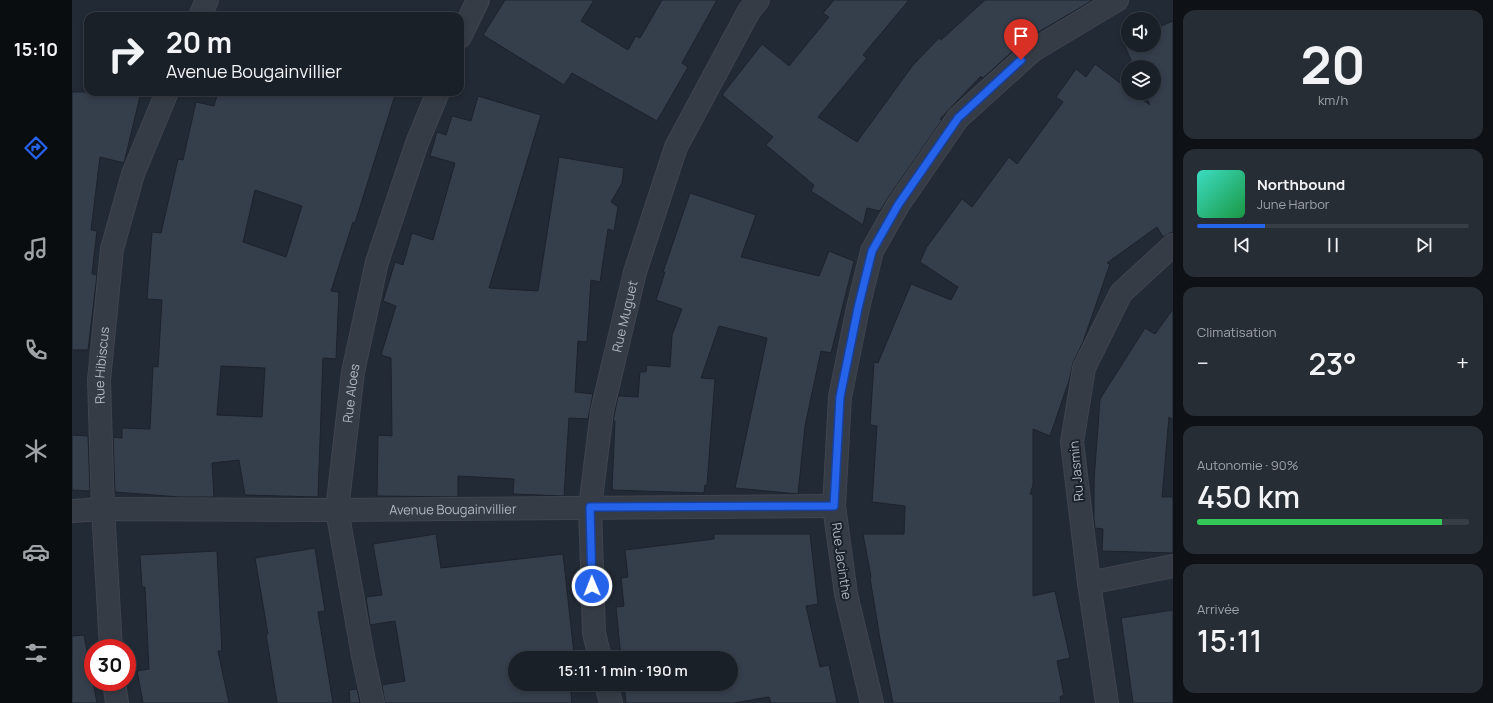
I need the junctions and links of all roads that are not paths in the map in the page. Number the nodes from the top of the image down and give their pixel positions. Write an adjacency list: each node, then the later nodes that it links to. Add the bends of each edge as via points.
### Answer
1 (207, 0): 5 (street)
2 (478, 0): 6 (street)
3 (758, 0): 11 (street, Rue Muguet, via 749,11 676,147 636,272 602,411)
4 (1117, 0): 10 (street, Rue Jacinthe, via 1032,51 958,118 898,205 880,236 870,258 840,397)
5 (202, 12)
6 (464, 29)
7 (165, 96): 12 (street, Rue Hibiscus, via 133,174 112,249 99,380)
8 (436, 96): 13 (street, Rue Aloes, via 417,143 377,262 353,372)
9 (1173, 244): 16 (street, Ru Jasmin, via 1121,293 1084,368 1072,442)
10 (834, 506): 11 (street, Avenue Bougainvillier); 24 (street, Rue Jacinthe, via 846,594)
11 (590, 507): 13 (street, Avenue Bougainvillier); 18 (street, Rue Muguet, via 594,634)
12 (103, 509): 13 (street, Avenue Bougainvillier); 14 (street, Avenue Bougainvillier); 17 (street, Rue Hibiscus)
13 (337, 510): 22 (street, Rue Aloes)
14 (72, 511)
15 (1173, 566): 16 (street)
16 (1089, 583): 25 (street, Ru Jasmin)
17 (110, 639)
18 (598, 651)
19 (115, 691): 21 (street)
20 (608, 691): 23 (street)
21 (117, 703)
22 (373, 703)
23 (611, 703)
24 (872, 703)
25 (1107, 703)

